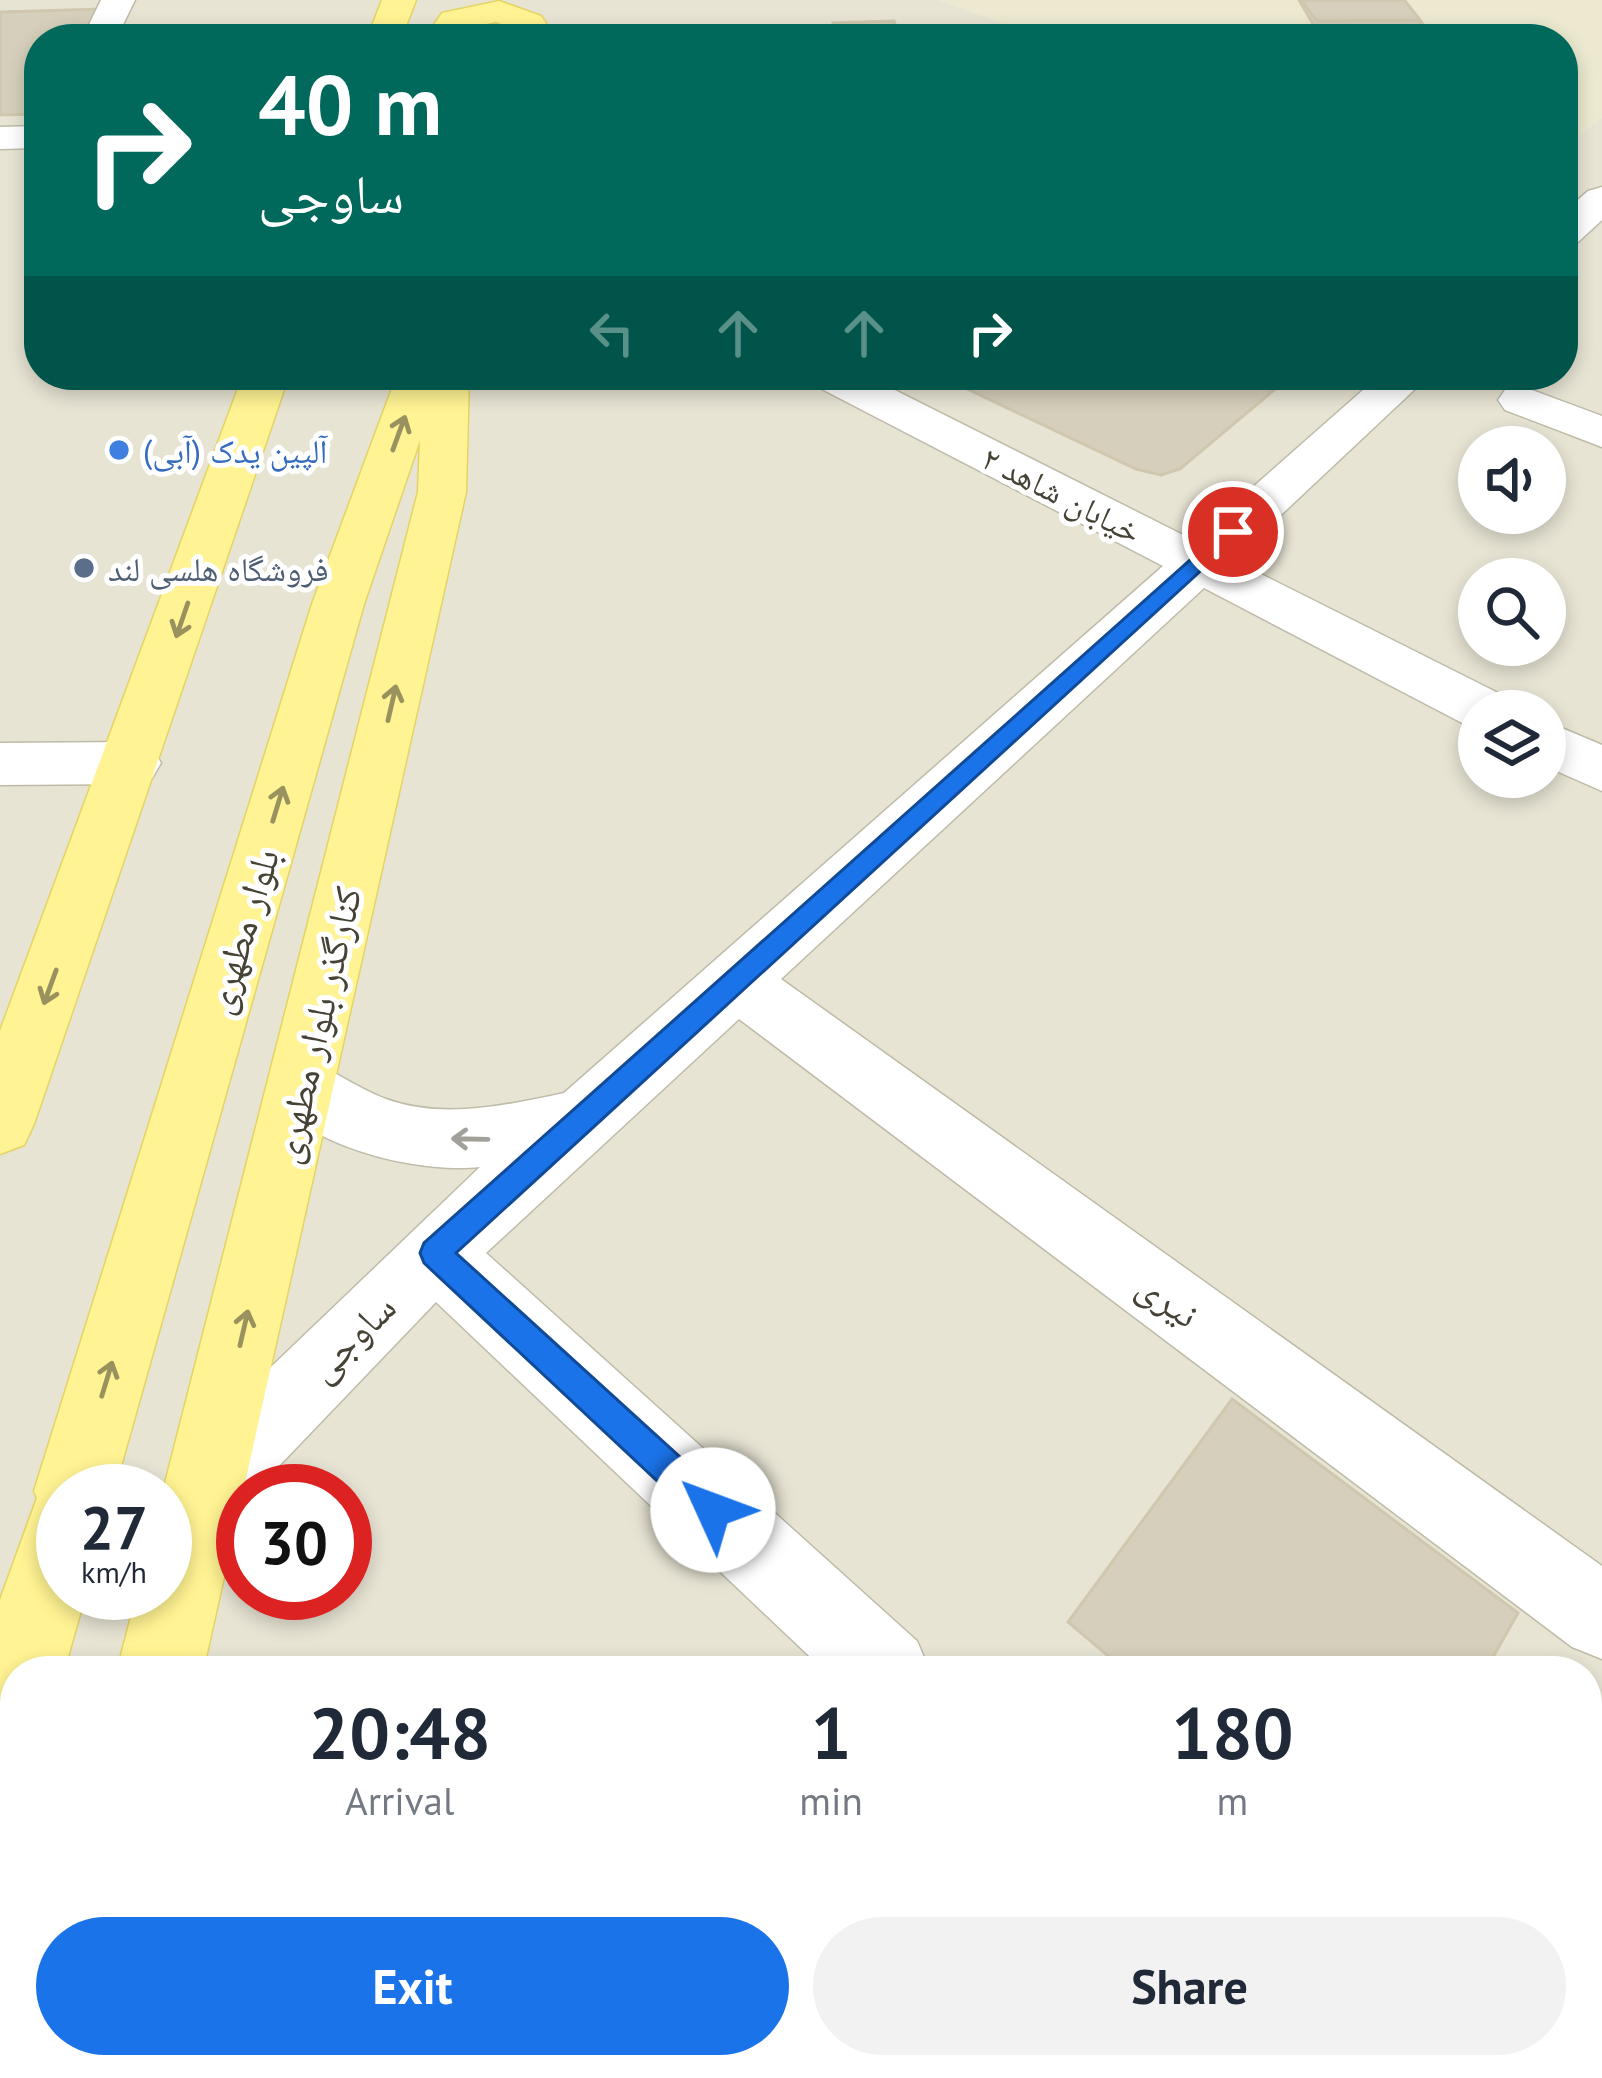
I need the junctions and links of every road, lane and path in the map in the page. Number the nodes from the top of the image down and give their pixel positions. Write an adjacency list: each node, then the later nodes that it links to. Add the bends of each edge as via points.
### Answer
1 (556, 5): 4 (main road)
2 (451, 24): 3 (main road, via 499,10)
3 (529, 24)
4 (549, 24)
5 (261, 390): 13 (main road)
6 (279, 390): 13 (main road)
7 (415, 390): 25 (main road, بلوار مطهری, one-way to 7, via 338,604)
8 (445, 390): 21 (main road, کنارگذر بلوار مطهری, one-way to 8, via 442,492)
9 (859, 390): 14 (street, خیابان شاهد ۲)
10 (1390, 390): 14 (street, ساوجی)
11 (1521, 400): 12 (street)
12 (1602, 433)
13 (234, 470): 17 (main road, one-way to 17)
14 (1198, 563): 15 (street, خیابان شاهد ۲); 20 (street, ساوجی)
15 (1458, 697)
16 (1566, 752): 19 (street)
17 (132, 763): 18 (street); 23 (main road, one-way to 23)
18 (0, 764)
19 (1602, 770)
20 (735, 981): 22 (street, ساوجی); 27 (street, نیری)
21 (301, 1086): 22 (street, one-way to 21, via 486,1140 407,1137 347,1118); 26 (main road, کنارگذر بلوار مطهری, one-way to 21)
22 (584, 1118): 24 (street, ساوجی)
23 (0, 1124)
24 (435, 1253): 26 (street, ساوجی); 31 (street)
25 (82, 1464)
26 (207, 1483): 30 (main road, کنارگذر بلوار مطهری)
27 (1602, 1617)
28 (36, 1618): 29 (main road)
29 (25, 1656)
30 (164, 1656)
31 (871, 1656)

